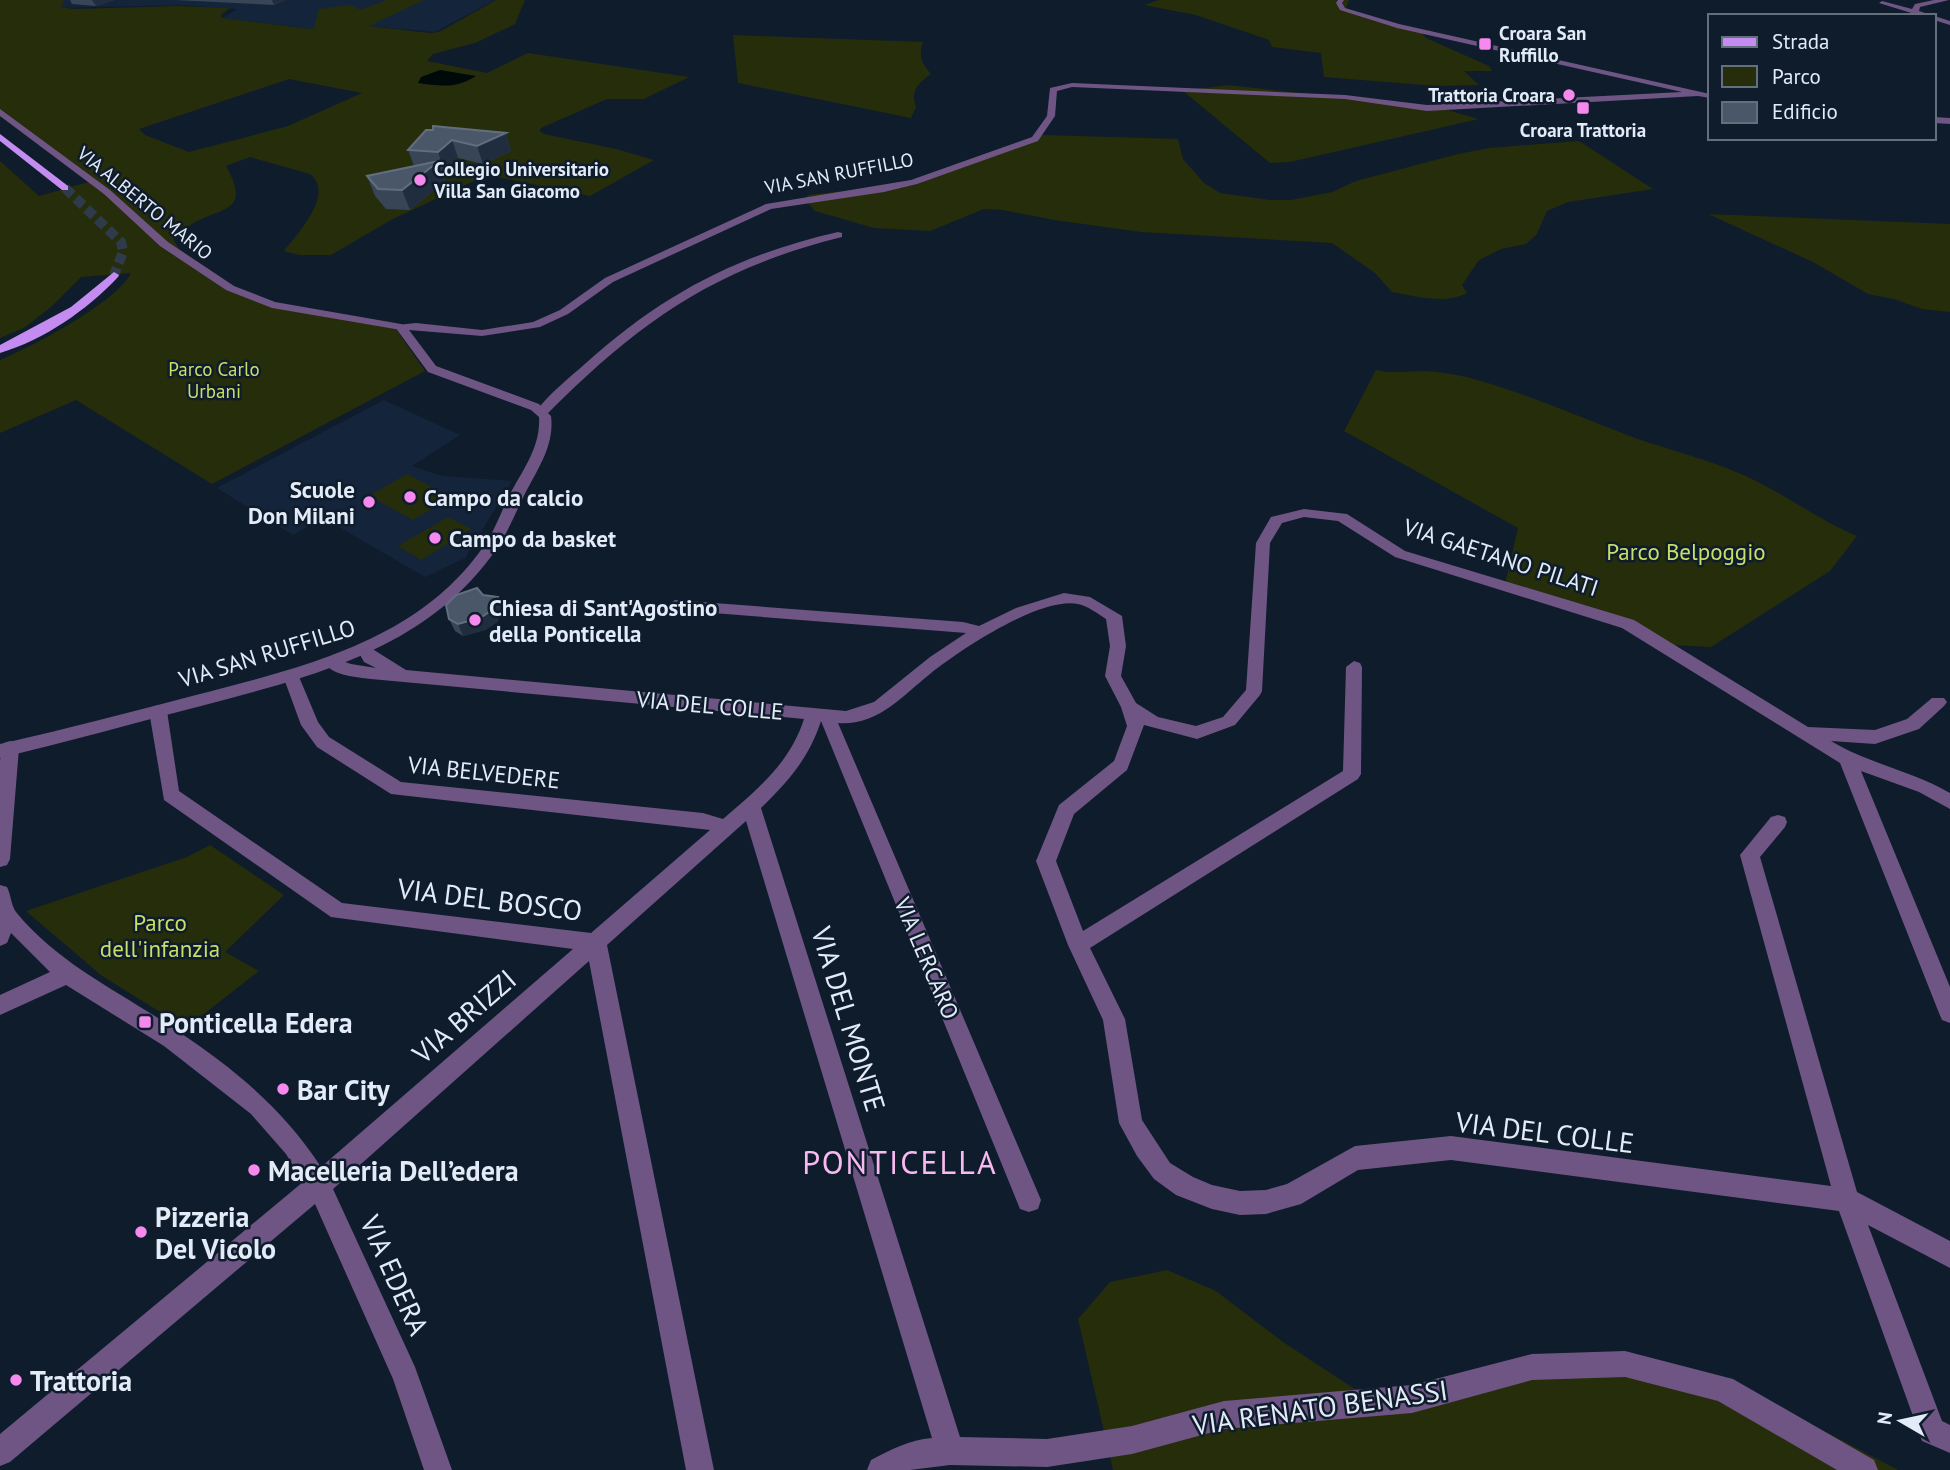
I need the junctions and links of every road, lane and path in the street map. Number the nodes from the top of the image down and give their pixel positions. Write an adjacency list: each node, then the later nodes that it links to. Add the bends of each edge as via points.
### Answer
1 (1341, 0): 6 (street, via 1342,9 1397,26)
2 (1946, 0): 4 (street, via 1917,5)
3 (1882, 3): 4 (street)
4 (1915, 10): 5 (street)
5 (1926, 14)
6 (1695, 94): 7 (street); 13 (street, VIA SAN RUFFILLO, via 1427,108 1345,97 1072,85 1053,90 1051,117 1035,139 914,182 769,205 609,280 564,312 536,325 482,333)
7 (1708, 96)
8 (0, 112): 13 (street, VIA ALBERTO MARIO, via 107,192 164,244 237,292 272,305)
9 (0, 137): 10 (main road)
10 (65, 188)
11 (838, 235): 15 (street, via 772,250 678,297 610,346)
12 (114, 275): 14 (main road, via 81,306)
13 (401, 327): 15 (street, via 432,369)
14 (0, 349)
15 (542, 411): 18 (street, VIA SAN RUFFILLO, via 545,435 492,545 418,620)
16 (675, 605): 17 (street)
17 (982, 632): 24 (street, VIA DEL COLLE, via 1043,601 1079,599 1114,616 1118,646 1112,676); 26 (street, VIA DEL COLLE, via 922,671 888,703 855,716)
18 (366, 651): 19 (street, VIA SAN RUFFILLO); 22 (street, VIA DEL COLLE, via 370,658)
19 (333, 664): 21 (street, VIA SAN RUFFILLO); 22 (street, VIA DEL COLLE)
20 (1354, 667): 39 (street, via 1352,774)
21 (291, 676): 25 (street, VIA SAN RUFFILLO); 33 (street, VIA BELVEDERE, via 310,725 323,742 397,789 702,820)
22 (411, 677): 26 (street, VIA DEL COLLE)
23 (1938, 702): 27 (street, via 1913,724 1875,737)
24 (1130, 707): 27 (street, VIA GAETANO PILATI, via 1153,722 1197,733 1229,721 1254,691 1263,543 1276,520 1304,513 1342,517 1400,554 1628,624); 39 (street, VIA DEL COLLE, via 1136,726 1121,765 1066,810 1046,861)
25 (158, 711): 28 (street, VIA SAN RUFFILLO); 38 (street, VIA DEL BOSCO, via 170,795 338,911)
26 (820, 715): 31 (street, VIA BRIZZI, via 791,768); 44 (street, VIA LERCARO)
27 (1805, 732): 29 (street, VIA GAETANO PILATI)
28 (5, 750): 34 (street)
29 (1847, 758): 30 (street, VIA GAETANO PILATI, via 1926,787); 42 (street)
30 (1950, 802)
31 (751, 806): 33 (street, VIA BRIZZI); 48 (street, VIA DEL MONTE)
32 (1778, 822): 45 (street, via 1749,855)
33 (726, 828): 38 (street, VIA BRIZZI)
34 (0, 859)
35 (0, 893): 36 (street)
36 (5, 914): 37 (street); 40 (street, VIA EDERA)
37 (0, 937)
38 (596, 943): 43 (street, VIA BRIZZI); 51 (street, VIA DEL BOSCO)
39 (1078, 945): 45 (street, VIA DEL COLLE, via 1114,1019 1132,1123 1144,1148 1162,1171 1212,1197 1266,1202 1293,1195 1355,1158 1451,1147)
40 (67, 974): 41 (street); 43 (street, VIA EDERA, via 172,1039 259,1106 294,1146)
41 (0, 1005)
42 (1950, 1013)
43 (319, 1185): 49 (street, VIA BRIZZI); 50 (street, VIA EDERA, via 406,1377)
44 (1030, 1200)
45 (1847, 1200): 46 (street, VIA DEL COLLE); 47 (street, via 1932,1431)
46 (1950, 1255)
47 (1950, 1439)
48 (950, 1451): 52 (street, VIA RENATO BENASSI, via 912,1454); 53 (street, VIA RENATO BENASSI, via 1047,1453 1132,1440 1224,1415 1412,1399 1532,1367 1625,1364 1723,1389)
49 (0, 1452)
50 (438, 1470)
51 (700, 1470)
52 (881, 1470)
53 (1864, 1470)

